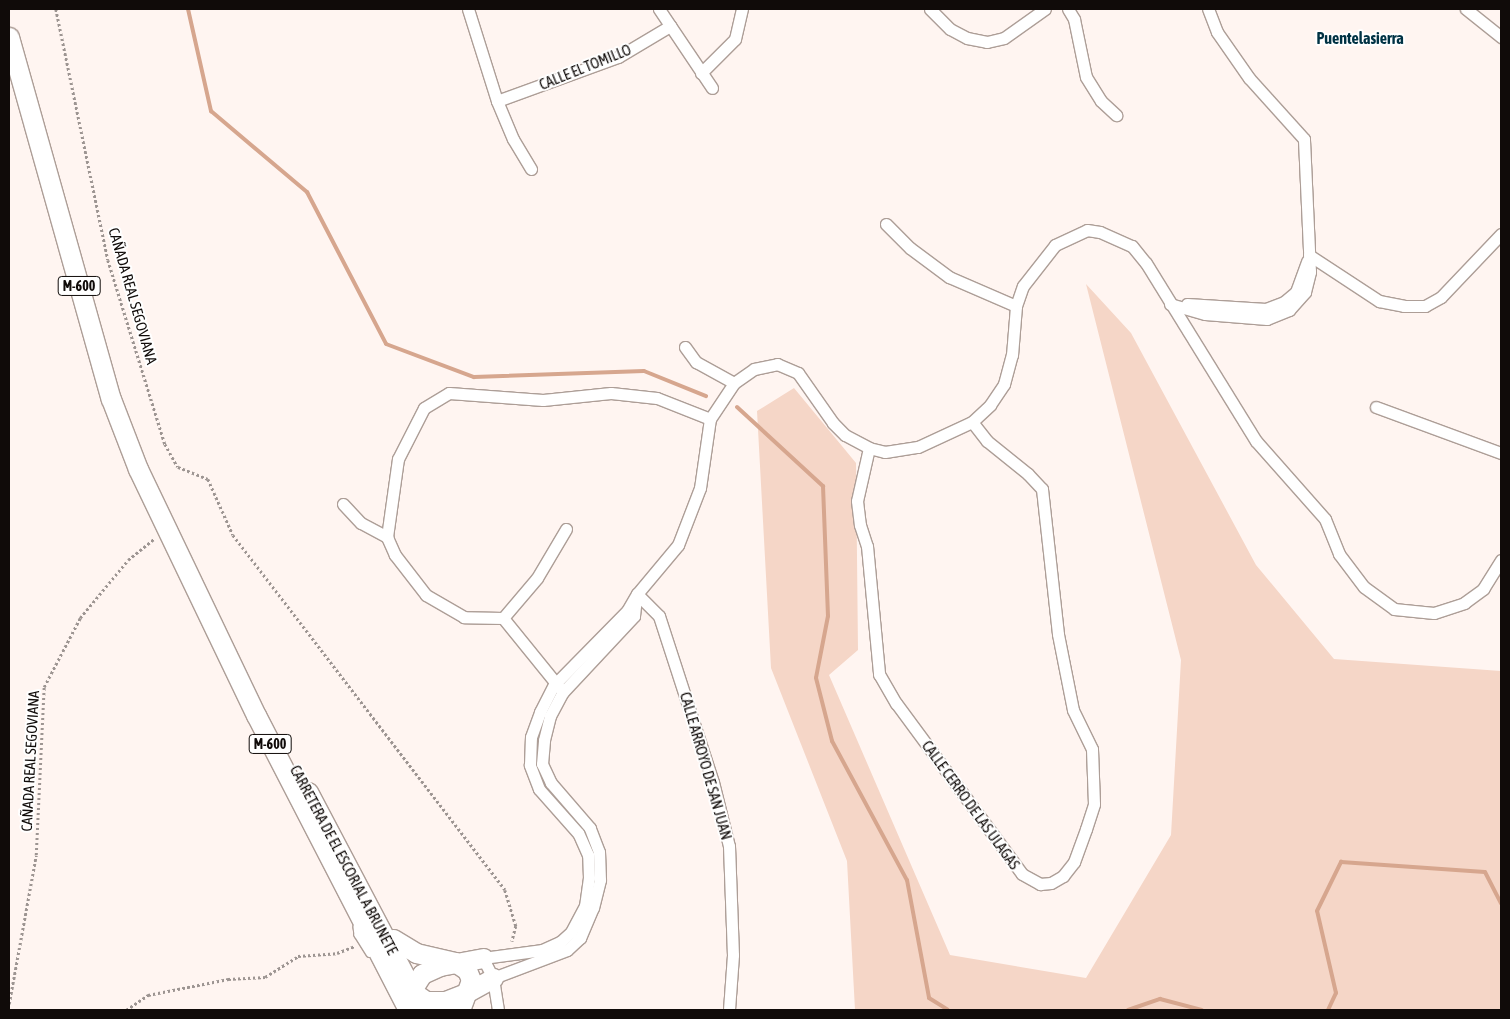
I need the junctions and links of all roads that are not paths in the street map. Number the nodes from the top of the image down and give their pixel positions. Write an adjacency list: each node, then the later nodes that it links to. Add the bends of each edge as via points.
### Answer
1 (468, 9): 14 (street)
2 (659, 9): 9 (street)
3 (742, 9): 12 (street, via 734,39)
4 (930, 9): 5 (street, via 950,29 967,38 987,42 1004,38)
5 (1045, 9)
6 (1068, 9): 15 (street, via 1074,19 1086,76 1101,101)
7 (1208, 9): 19 (street, via 1217,32 1250,78 1304,139)
8 (1466, 9): 11 (street)
9 (670, 26): 12 (street); 14 (street, CALLE EL TOMILLO, via 618,57)
10 (9, 37): 34 (highway, M-600, via 111,399 165,530)
11 (1501, 37)
12 (701, 73): 13 (street)
13 (712, 88)
14 (497, 101): 16 (street, via 513,140)
15 (1116, 115)
16 (531, 169)
17 (886, 224): 21 (street, via 910,248 949,276)
18 (1501, 234): 19 (street, via 1441,297 1425,306 1404,306 1379,300)
19 (1309, 255): 20 (street, via 1305,292 1289,310 1267,319 1205,314)
20 (1170, 304): 21 (street, via 1132,246 1115,237 1088,230 1055,245 1037,264 1023,286); 32 (street, via 1217,374 1256,441 1325,518 1339,554 1364,586 1394,608 1434,613 1464,603 1483,589)
21 (1016, 306): 26 (street, via 1012,355 1004,384 990,405)
22 (685, 347): 23 (street, via 696,362)
23 (734, 383): 25 (street); 27 (street, via 766,365 788,366 798,372 833,423 845,435)
24 (1376, 407): 28 (street)
25 (710, 419): 31 (street, via 657,398 611,394 576,399 512,400 478,394 449,394 424,408 398,459); 33 (street, via 700,488 678,545)
26 (972, 422): 27 (street, via 918,447 885,452); 27 (street, CALLE CERRO DE LAS ULAGAS, via 987,441 1042,489 1058,634 1072,710 1092,749 1094,804 1074,862 1063,876 1051,883 1040,884 1022,874 896,703 879,674 868,546 860,525 857,501)
27 (868, 448)
28 (1501, 453)
29 (343, 504): 31 (street, via 361,523)
30 (566, 529): 35 (street, via 536,578)
31 (387, 537): 35 (street, via 395,555 426,595 464,617)
32 (1501, 560)
33 (637, 594): 36 (street, via 634,616); 51 (street, CALLE ARROYO DE SAN JUAN, via 659,616 713,782 729,846 733,955)
34 (204, 608): 37 (highway, CARRETERA DE EL ESCORIAL A BRUNETE / M-600, via 265,712); 38 (highway, CARRETERA DE EL ESCORIAL A BRUNETE / M-600)
35 (503, 618): 36 (street)
36 (559, 689): 41 (street, via 531,737 530,765 539,788 578,833 588,855 590,878 585,906 571,932 560,942 542,950); 44 (street, via 550,716 542,764 551,783 590,828 599,852 600,880 593,908 580,938 567,950)
37 (339, 850): 40 (highway, via 364,885); 45 (highway, CARRETERA DE EL ESCORIAL A BRUNETE / M-600)
38 (338, 880): 39 (highway, CARRETERA DE EL ESCORIAL A BRUNETE / M-600); 45 (highway, via 345,883 355,899 402,985)
39 (357, 915): 42 (highway, CARRETERA DE EL ESCORIAL A BRUNETE / M-600); 42 (lane, via 361,942)
40 (393, 939): 43 (highway, via 416,953); 45 (highway, via 411,977)
41 (483, 958): 43 (highway); 44 (street)
42 (382, 962): 47 (highway, CARRETERA DE EL ESCORIAL A BRUNETE / M-600)
43 (455, 962): 45 (highway, via 422,974); 46 (highway, via 467,970 471,980)
44 (493, 978): 46 (highway); 50 (street)
45 (412, 990): 46 (highway, via 426,1001); 48 (highway, via 411,1003); 49 (highway, CARRETERA DE EL ESCORIAL A BRUNETE / M-600)
46 (463, 1002)
47 (408, 1010)
48 (415, 1010)
49 (423, 1010)
50 (498, 1010)
51 (729, 1010)

